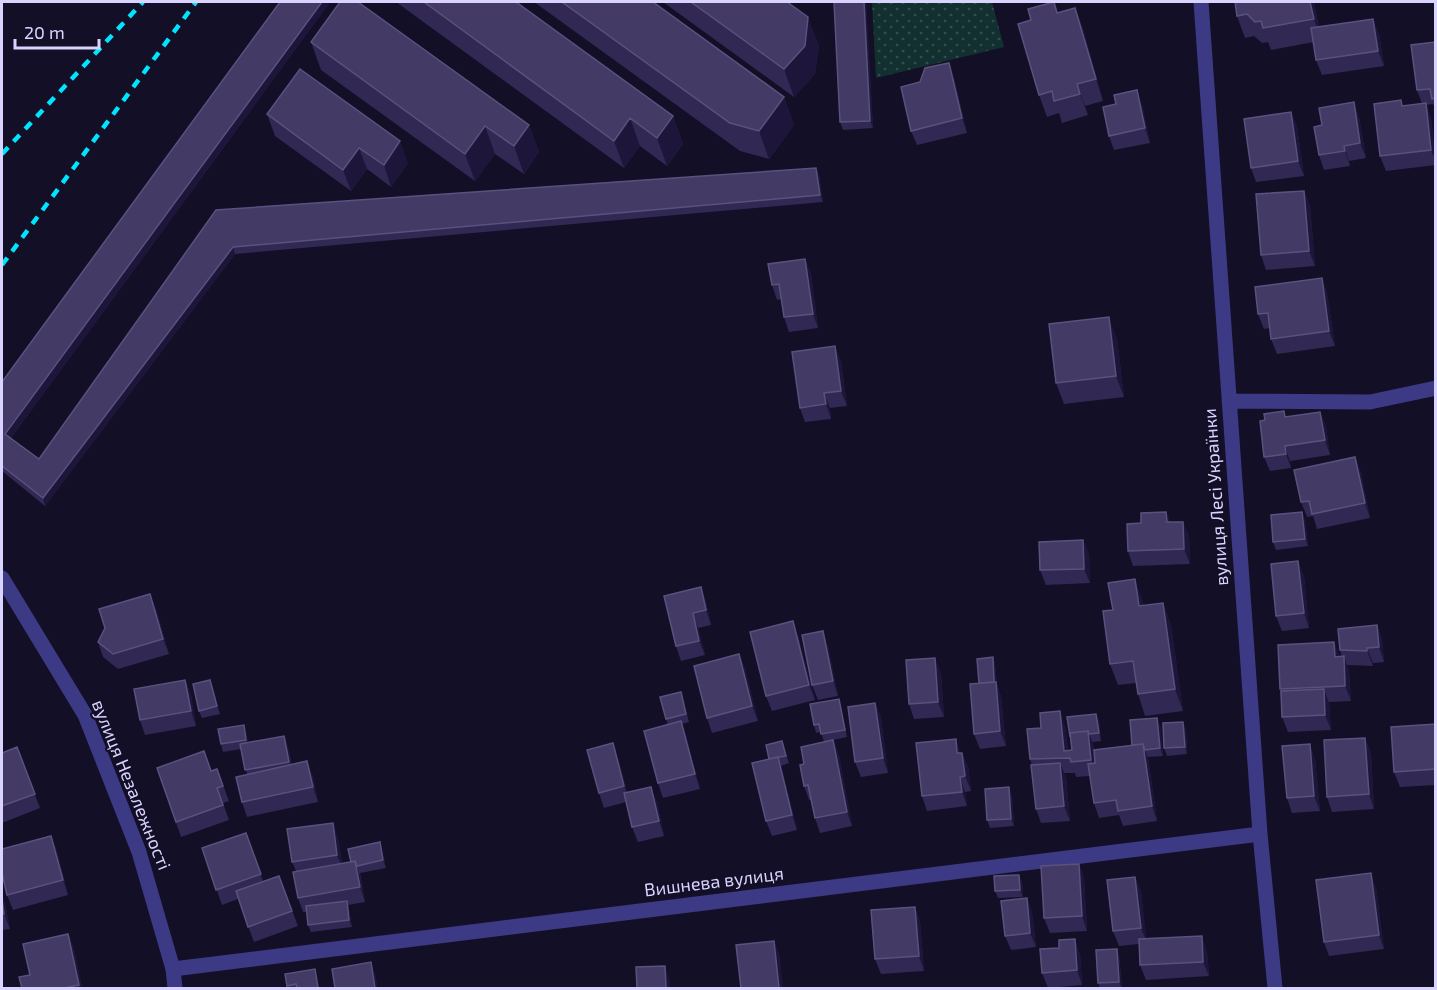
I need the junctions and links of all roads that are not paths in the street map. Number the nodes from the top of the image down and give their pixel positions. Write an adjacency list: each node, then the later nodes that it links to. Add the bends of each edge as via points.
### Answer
1 (1201, 2): 3 (street, вулиця Лесі Українки)
2 (1436, 388): 3 (street, via 1370,402)
3 (1229, 401): 5 (street, вулиця Лесі Українки)
4 (2, 578): 6 (street, вулиця Незалежності, via 85,715 140,852)
5 (1260, 834): 6 (street, Вишнева вулиця); 8 (street, вулиця Лесі Українки)
6 (173, 969): 7 (street, вулиця Незалежності)
7 (175, 988)
8 (1275, 988)

